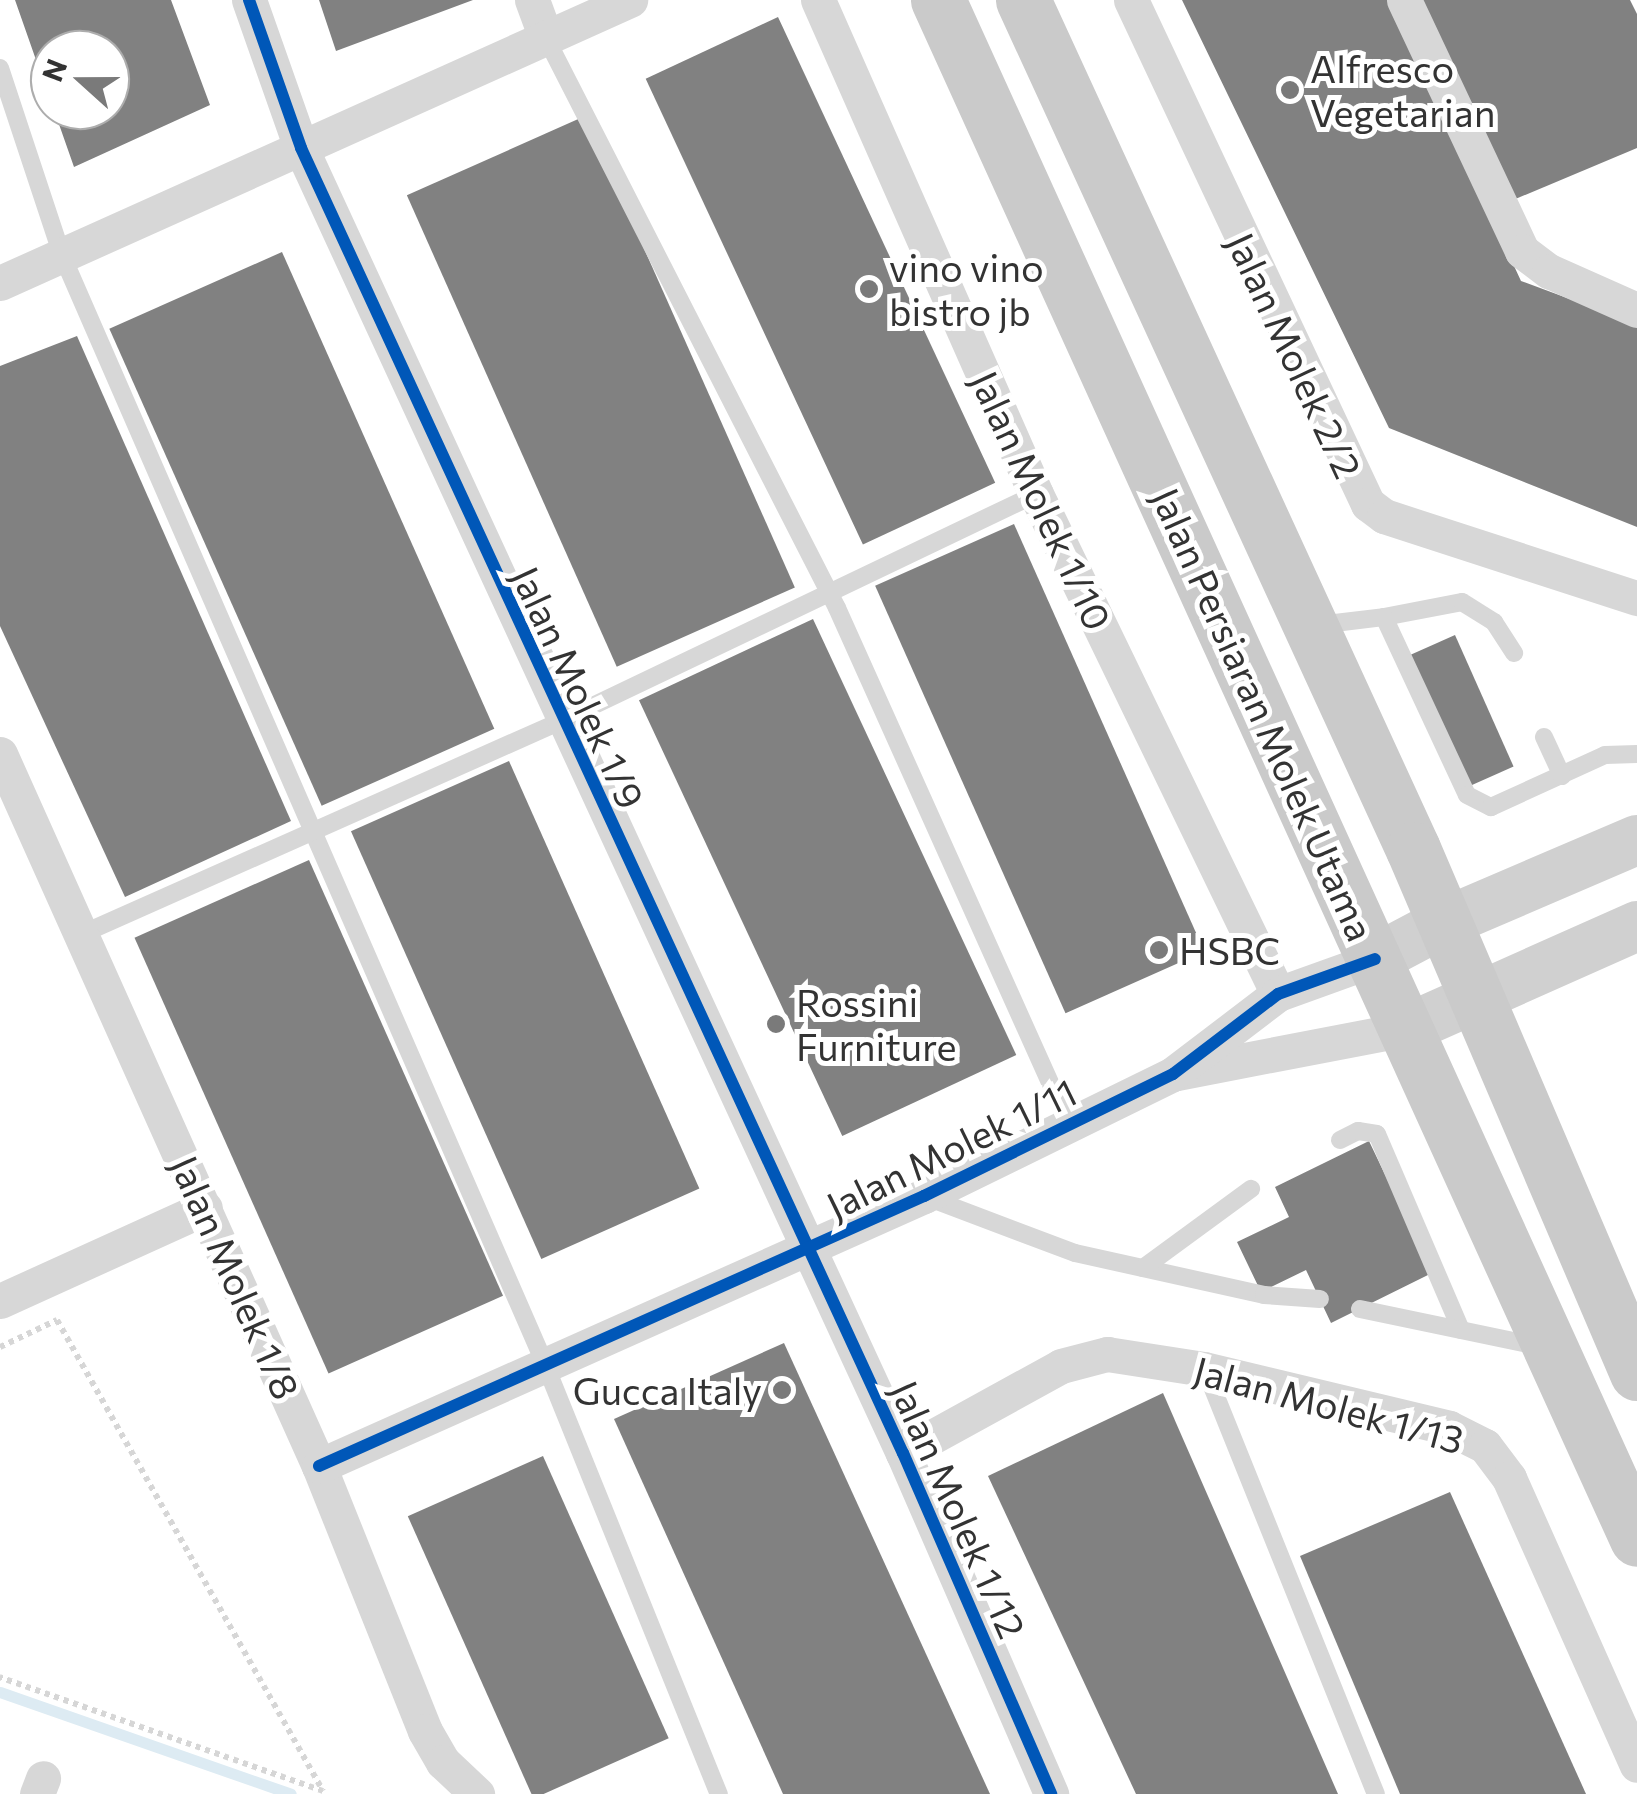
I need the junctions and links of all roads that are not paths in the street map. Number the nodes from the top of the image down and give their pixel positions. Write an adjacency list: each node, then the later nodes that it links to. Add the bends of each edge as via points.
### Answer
1 (249, 0): 11 (street, Jalan Molek 1/9)
2 (532, 0): 9 (street)
3 (630, 0): 9 (street)
4 (818, 0): 15 (street, Jalan Molek 1/10)
5 (938, 0): 31 (main road, Jalan Persiaran Molek Utama)
6 (1023, 0): 19 (main road, Jalan Persiaran Molek Utama)
7 (1130, 0): 17 (street, Jalan Molek 2/2, via 1368,504 1384,516)
8 (1404, 0): 14 (street, via 1522,251 1548,271)
9 (546, 38): 11 (street); 16 (lane)
10 (0, 68): 12 (lane)
11 (301, 148): 12 (street); 21 (street, Jalan Molek 1/9)
12 (62, 255): 13 (street); 26 (lane)
13 (0, 283)
14 (1637, 310)
15 (1036, 494): 16 (lane); 32 (street, Jalan Molek 1/10)
16 (829, 594): 21 (lane); 36 (lane)
17 (1637, 598)
18 (1384, 617): 19 (lane); 20 (lane, via 1462,602 1494,622); 25 (lane, via 1467,795 1491,807)
19 (1308, 626): 28 (main road, Jalan Persiaran Molek Utama)
20 (1514, 653)
21 (561, 721): 26 (lane); 41 (street, Jalan Molek 1/9)
22 (1544, 737): 25 (lane)
23 (0, 754): 30 (street, Jalan Molek 1/8)
24 (1637, 754): 25 (lane, via 1604,755)
25 (1562, 776)
26 (311, 834): 30 (lane); 48 (lane)
27 (1637, 840): 28 (main road)
28 (1442, 923): 31 (main road); 33 (main road, Jalan Persiaran Molek Utama)
29 (1637, 926): 33 (main road)
30 (82, 934): 40 (street, Jalan Molek 1/8)
31 (1375, 959): 32 (street, Jalan Molek 1/11); 34 (main road, Jalan Persiaran Molek Utama)
32 (1278, 994): 35 (street, Jalan Molek 1/11)
33 (1476, 996): 34 (main road); 50 (main road, Jalan Persiaran Molek Utama)
34 (1406, 1030): 35 (street, Jalan Molek 1/11); 47 (main road, Jalan Persiaran Molek Utama)
35 (1173, 1074): 36 (street, Jalan Molek 1/11)
36 (1069, 1125): 39 (street, Jalan Molek 1/11)
37 (1340, 1140): 46 (lane, via 1358,1130 1377,1134)
38 (1251, 1189): 42 (lane)
39 (924, 1196): 41 (street, Jalan Molek 1/11); 42 (lane, via 1074,1253)
40 (205, 1208): 44 (street); 52 (street, Jalan Molek 1/8)
41 (807, 1249): 48 (street, Jalan Molek 1/11); 51 (street, Jalan Molek 1/12)
42 (1142, 1268): 43 (lane, via 1264,1295)
43 (1320, 1299)
44 (0, 1301)
45 (1360, 1309): 46 (lane)
46 (1461, 1330): 47 (lane)
47 (1548, 1348): 53 (main road, Jalan Persiaran Molek Utama)
48 (544, 1364): 52 (street, Jalan Molek 1/11); 56 (lane)
49 (1204, 1369): 51 (street, Jalan Molek 1/13, via 1107,1354 1061,1366); 54 (street, Jalan Molek 1/13, via 1449,1428 1485,1446 1509,1478); 58 (lane)
50 (1637, 1374)
51 (903, 1452): 57 (street, Jalan Molek 1/12)
52 (319, 1466): 55 (street, Jalan Molek 1/8, via 425,1732 443,1762)
53 (1637, 1538)
54 (1637, 1764)
55 (477, 1794)
56 (718, 1794)
57 (1051, 1794)
58 (1376, 1794)

